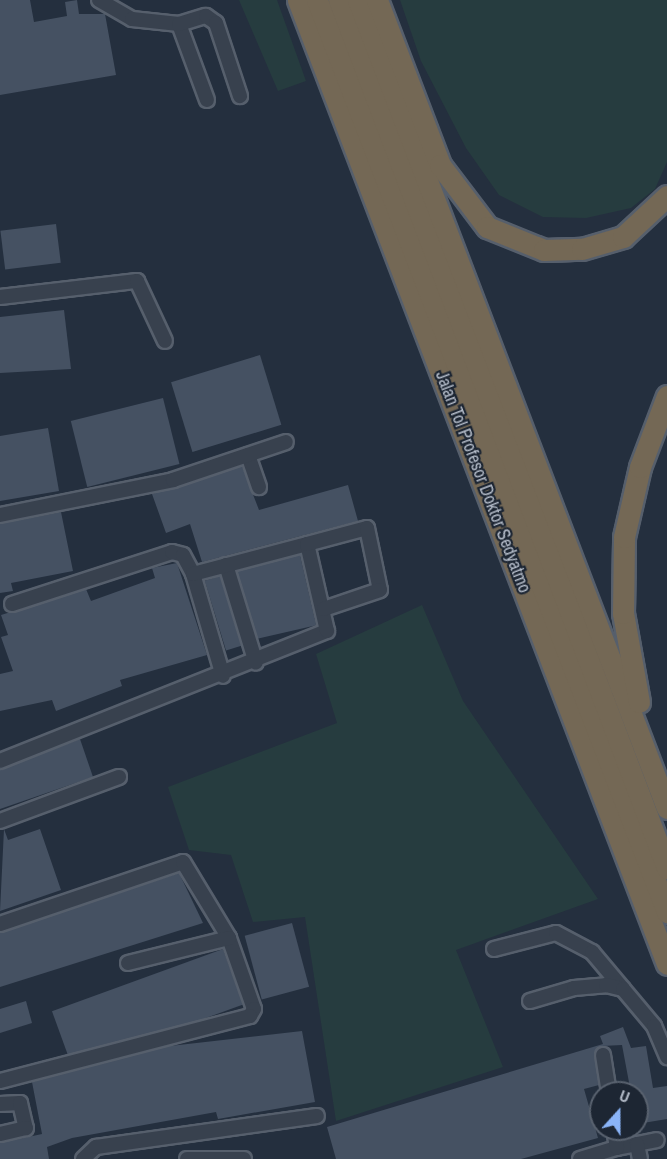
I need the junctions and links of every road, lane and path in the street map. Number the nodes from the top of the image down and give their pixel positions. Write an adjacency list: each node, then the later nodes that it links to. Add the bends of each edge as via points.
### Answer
1 (99, 0): 7 (lane, via 132,19)
2 (298, 0): 36 (highway, Jalan Tol Profesor Doktor Sedyatmo)
3 (317, 0): 31 (highway, Jalan Tol Profesor Doktor Sedyatmo)
4 (339, 0): 30 (highway, Jalan Tol Profesor Doktor Sedyatmo)
5 (358, 0): 28 (highway)
6 (377, 0): 10 (highway, via 440,165 487,227 544,250 582,249 622,237)
7 (179, 24): 8 (lane, via 206,16 216,23); 9 (lane)
8 (240, 96)
9 (207, 100)
10 (667, 196)
11 (0, 297): 12 (lane, via 137,281)
12 (165, 341)
13 (667, 396): 27 (highway, via 631,501 622,576 635,688)
14 (286, 442): 15 (lane)
15 (248, 455): 16 (lane); 17 (lane, via 173,480)
16 (259, 487)
17 (0, 515)
18 (307, 544): 19 (lane); 22 (lane); 22 (lane, via 361,527 369,530 380,590)
19 (226, 565): 20 (lane); 23 (lane)
20 (193, 574): 21 (lane, via 183,555 172,552); 24 (lane)
21 (12, 604)
22 (324, 609): 23 (lane, via 327,632)
23 (256, 663): 24 (lane)
24 (223, 676): 25 (lane)
25 (0, 761)
26 (119, 777): 29 (lane)
27 (667, 786)
28 (667, 808)
29 (0, 821)
30 (667, 868)
31 (667, 912)
32 (0, 924): 33 (lane, via 183,862)
33 (229, 938): 35 (lane); 41 (lane, via 254,1009 250,1016)
34 (494, 949): 37 (lane, via 556,933 592,952)
35 (128, 963)
36 (667, 964)
37 (622, 989): 38 (lane, via 606,985 574,988); 40 (lane, via 654,1026)
38 (530, 1001)
39 (603, 1054): 42 (lane)
40 (667, 1057)
41 (0, 1081)
42 (607, 1081)
43 (0, 1104): 45 (lane, via 20,1103 26,1128)
44 (317, 1116): 50 (lane, via 96,1147)
45 (0, 1134)
46 (657, 1140): 48 (lane)
47 (616, 1141): 49 (lane)
48 (637, 1144): 49 (lane); 54 (lane)
49 (617, 1148): 53 (lane)
50 (83, 1159)
51 (187, 1159): 52 (lane)
52 (242, 1159)
53 (579, 1159)
54 (640, 1159)

